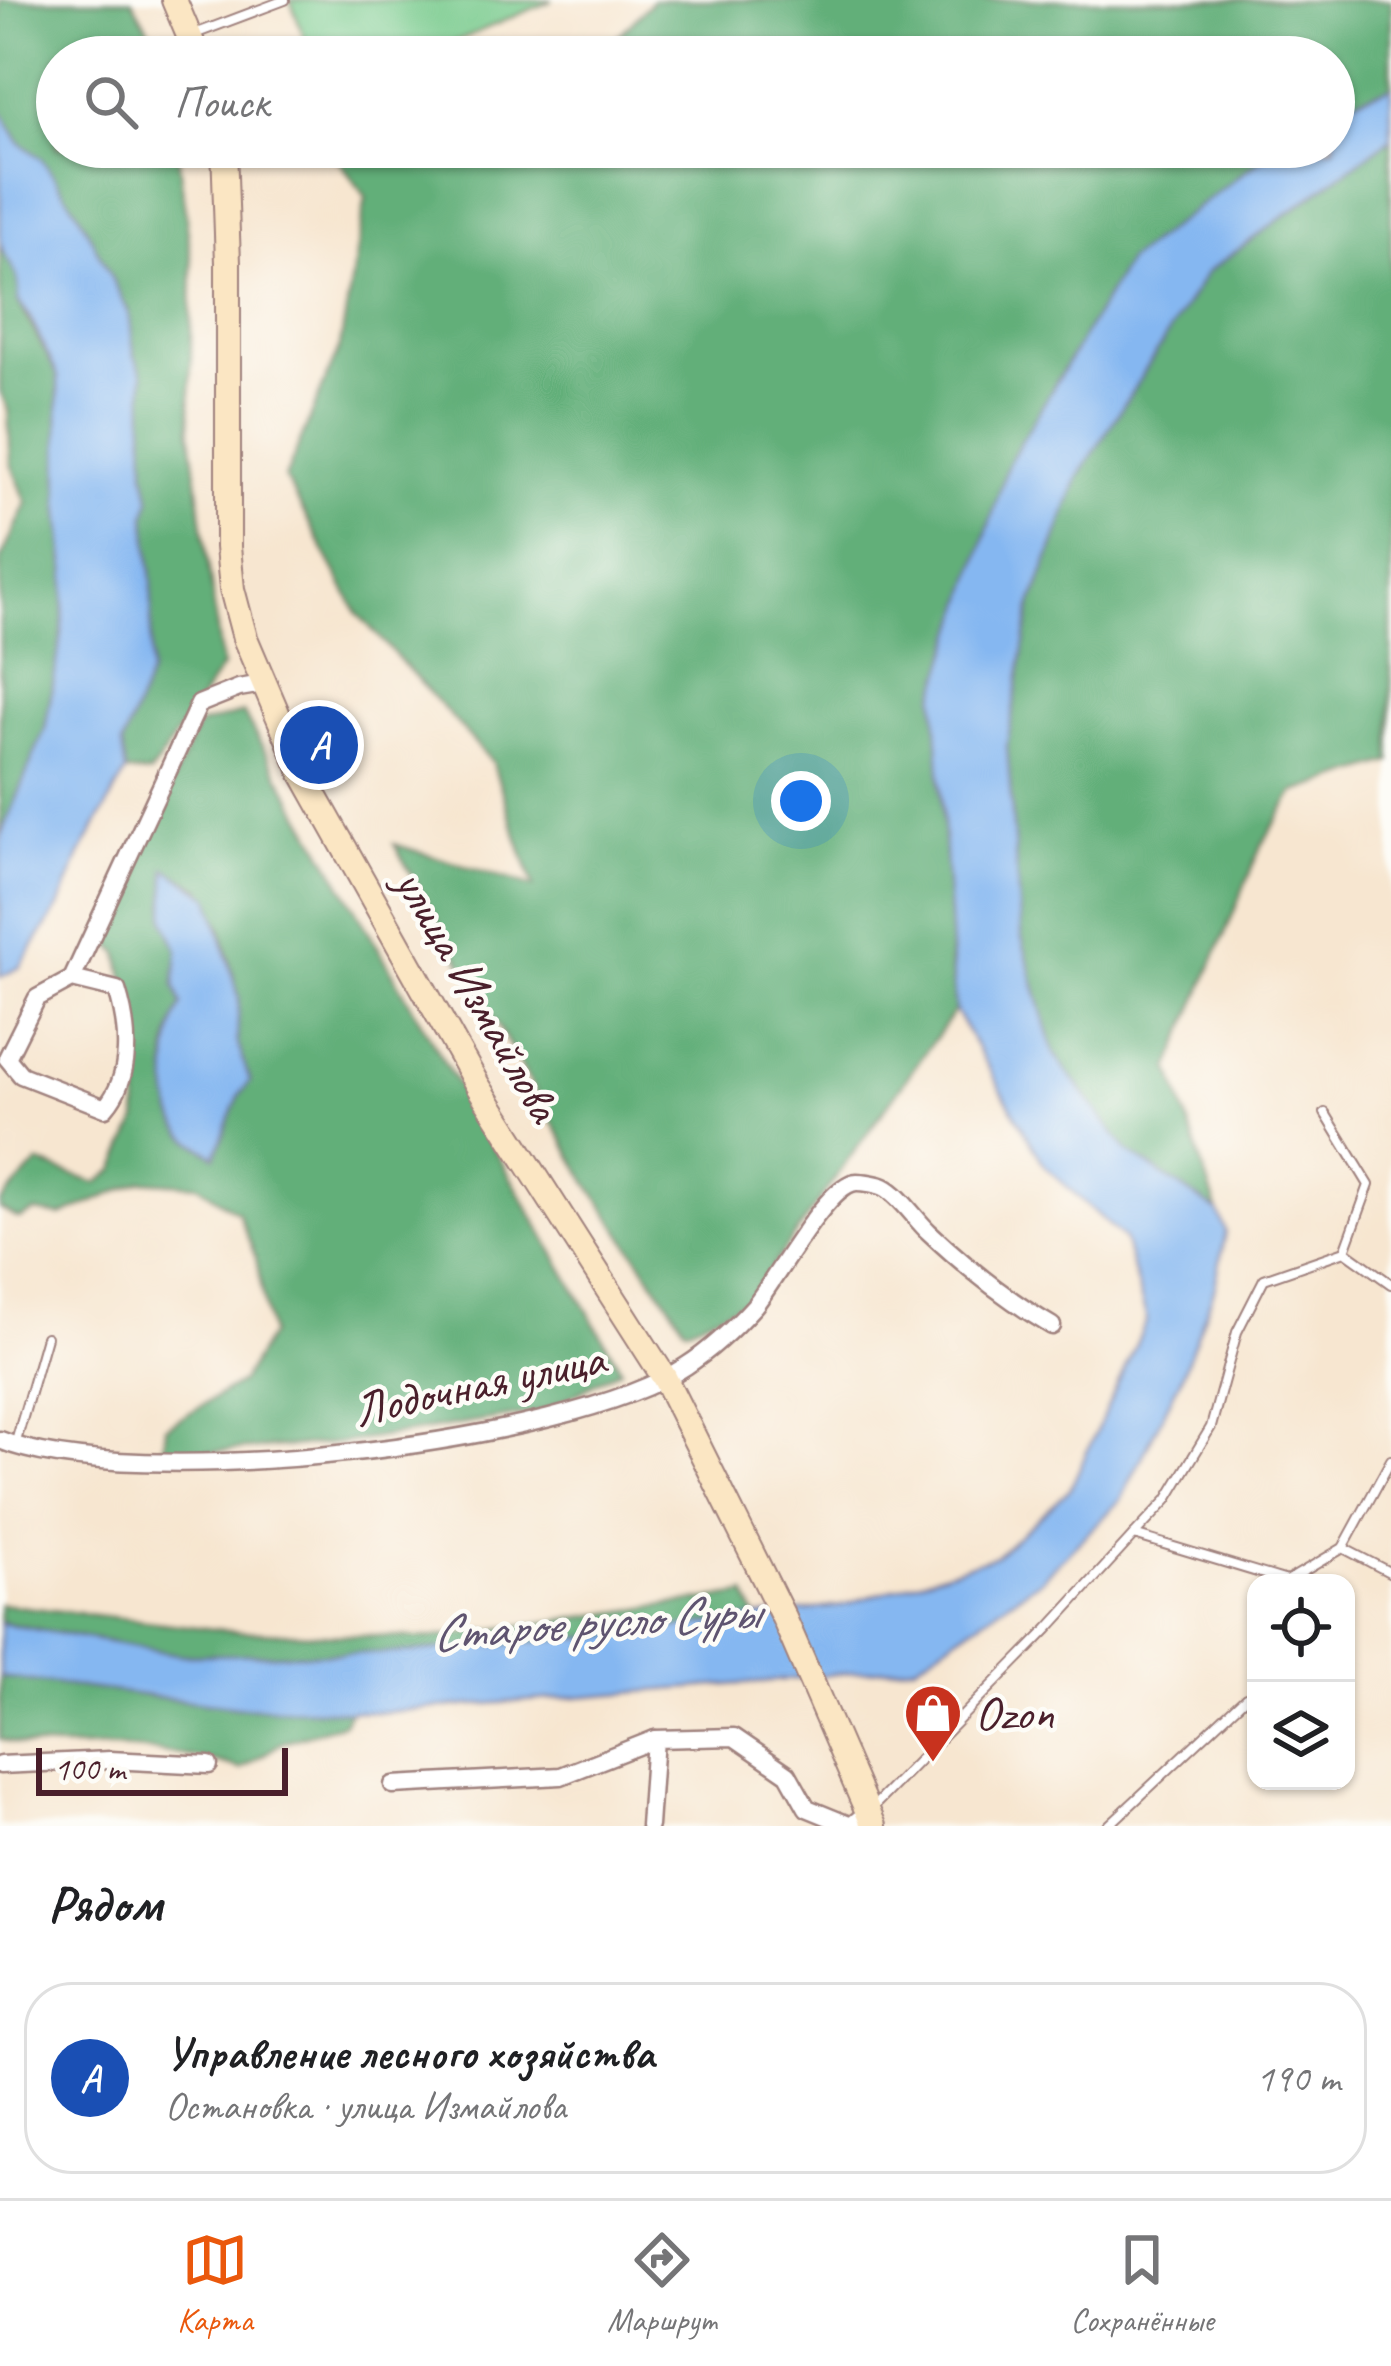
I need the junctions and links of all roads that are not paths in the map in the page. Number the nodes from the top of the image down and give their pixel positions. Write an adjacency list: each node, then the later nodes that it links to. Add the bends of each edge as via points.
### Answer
1 (175, 0): 3 (main road)
2 (285, 0): 4 (lane)
3 (190, 36)
4 (214, 36)
5 (225, 168): 6 (main road, улица Измайлова, via 227,548)
6 (263, 684): 7 (street, via 199,704); 13 (main road, улица Измайлова, via 319,803 478,1087)
7 (73, 979): 7 (street, via 37,998 7,1058 20,1075 105,1108 118,1093 129,1027 117,990)
8 (1325, 1113): 9 (lane, via 1369,1185)
9 (1345, 1251): 10 (lane); 16 (lane, via 1264,1279 1237,1332 1211,1426 1167,1500)
10 (1391, 1284)
11 (1052, 1326): 13 (street, Лодочная улица, via 1010,1302 885,1188 853,1182 754,1306)
12 (46, 1337): 14 (lane)
13 (664, 1377): 14 (street, Лодочная улица, via 584,1412 367,1452 148,1466 30,1453); 24 (main road, улица Измайлова, via 784,1618)
14 (8, 1443)
15 (1391, 1460): 17 (lane)
16 (1133, 1535): 17 (lane, via 1287,1581); 24 (lane)
17 (1343, 1548): 18 (lane)
18 (1391, 1573)
19 (1246, 1697): 26 (lane)
20 (655, 1739): 23 (street, via 561,1776); 24 (street, via 734,1737 788,1774 807,1808 851,1826); 25 (street)
21 (0, 1765): 22 (street)
22 (209, 1765)
23 (393, 1785)
24 (871, 1819)
25 (649, 1826)
26 (1108, 1826)

